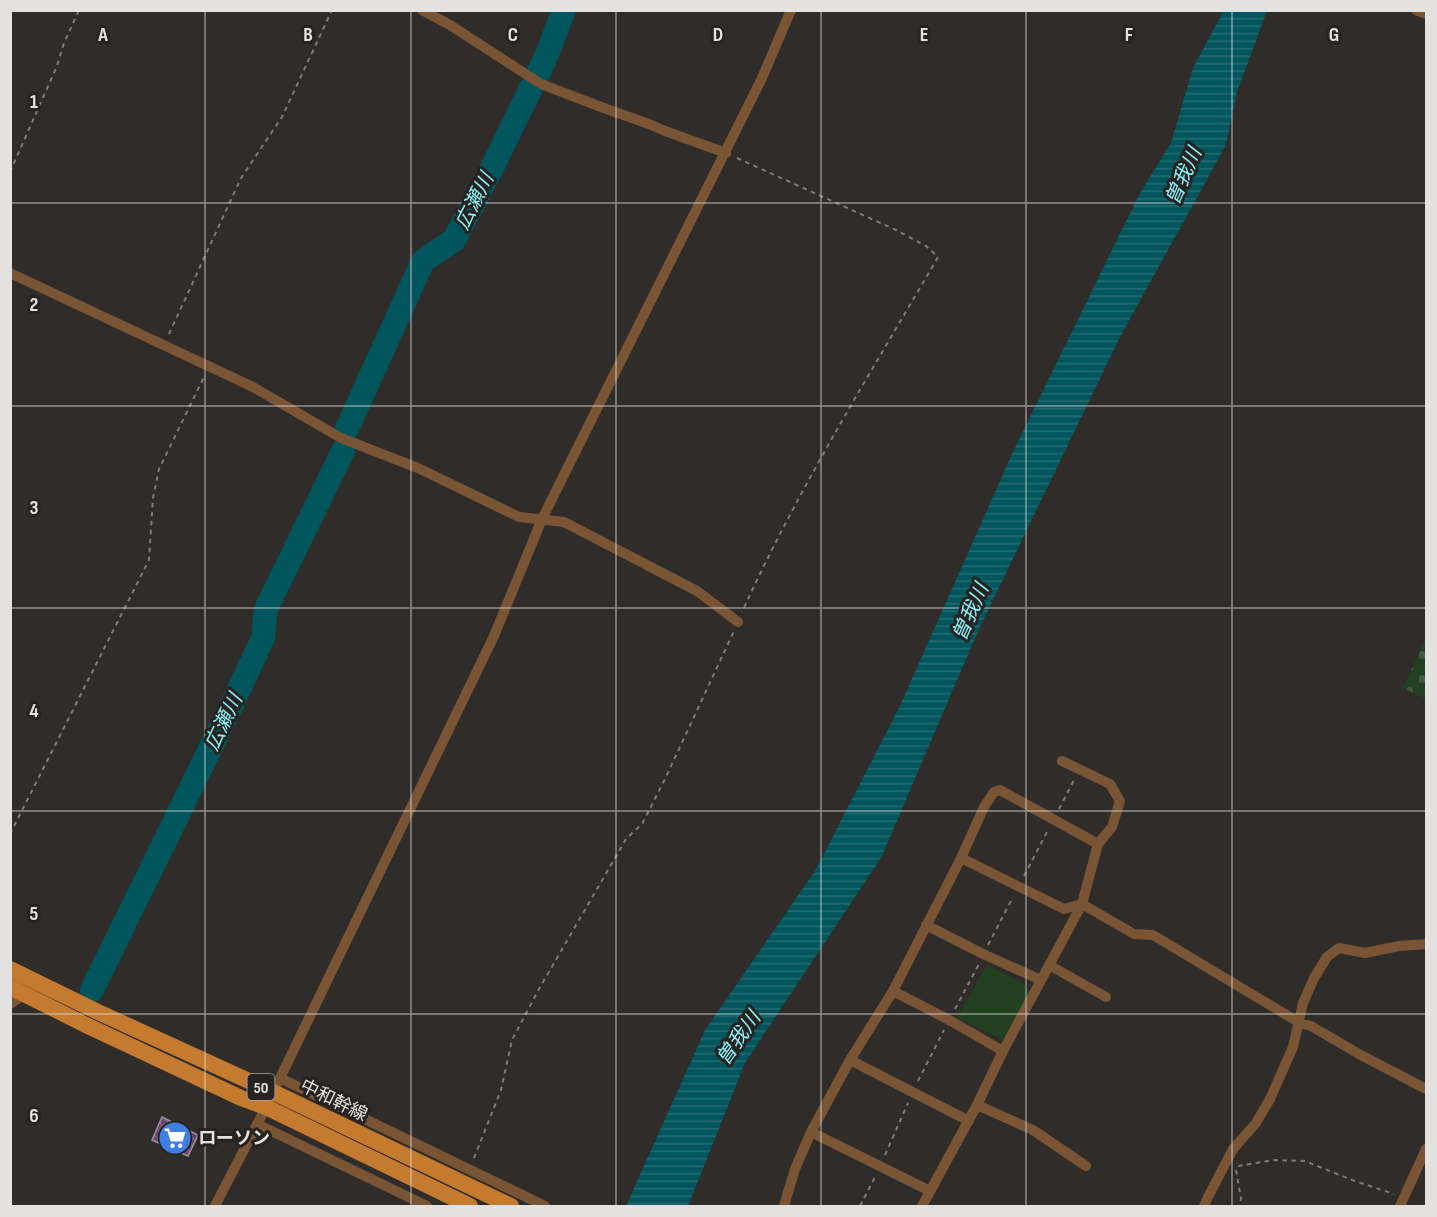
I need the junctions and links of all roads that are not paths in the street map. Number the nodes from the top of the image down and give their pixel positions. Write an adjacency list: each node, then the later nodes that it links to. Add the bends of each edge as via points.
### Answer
1 (422, 10): 5 (street, via 541,84)
2 (791, 10): 5 (street)
3 (1416, 10): 4 (street)
4 (1426, 14)
5 (726, 153): 7 (street)
6 (10, 273): 7 (street, via 253,387 341,438 418,468 519,516)
7 (542, 519): 8 (street, via 564,522 697,591); 26 (street, via 494,636)
8 (738, 622)
9 (1062, 761): 10 (street, via 1110,784 1120,801 1112,827)
10 (1098, 844): 11 (street, via 1000,790 984,807); 12 (street)
11 (962, 858): 12 (street, via 1064,909); 13 (street)
12 (1082, 904): 15 (street); 22 (street, via 1134,934 1153,935)
13 (926, 925): 17 (street); 19 (street)
14 (1426, 944): 22 (street, via 1365,953 1339,948 1327,957 1314,978 1303,1003)
15 (1048, 965): 17 (street); 20 (street)
16 (10, 969): 26 (main road, 中和幹線 / 50)
17 (1041, 980): 23 (street)
18 (18, 991): 21 (street); 26 (main road, 中和幹線 / 50, via 242,1098)
19 (893, 991): 23 (street); 24 (street)
20 (1106, 997)
21 (10, 1004)
22 (1300, 1023): 25 (street); 42 (street, via 1270,1099 1256,1123 1233,1149)
23 (1003, 1051): 27 (street)
24 (850, 1060): 28 (street); 30 (street)
25 (1426, 1089)
26 (273, 1093): 29 (street); 37 (main road, 中和幹線 / 50); 38 (main road, 中和幹線 / 50); 39 (street)
27 (977, 1105): 28 (street); 32 (street, via 1033,1130)
28 (969, 1121): 33 (street)
29 (257, 1124): 35 (street); 36 (street)
30 (811, 1132): 33 (street); 40 (street)
31 (1426, 1149): 34 (street)
32 (1086, 1166)
33 (930, 1191): 41 (street)
34 (1402, 1202)
35 (215, 1206)
36 (427, 1206)
37 (470, 1206)
38 (511, 1206)
39 (545, 1206)
40 (784, 1206)
41 (922, 1206)
42 (1204, 1206)

